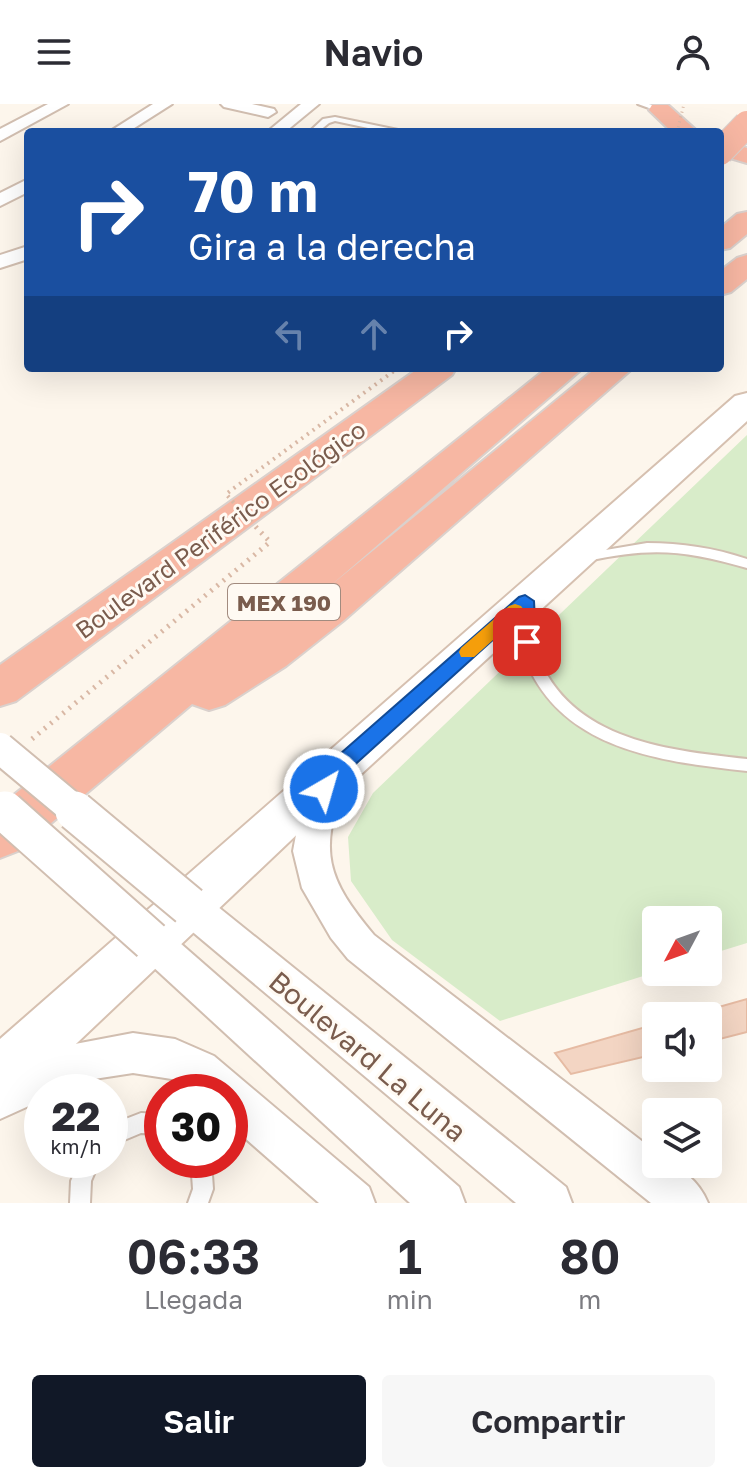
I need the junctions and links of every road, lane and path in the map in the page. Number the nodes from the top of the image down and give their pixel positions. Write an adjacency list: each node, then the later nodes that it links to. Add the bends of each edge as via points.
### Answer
1 (60, 104): 15 (street)
2 (164, 104): 9 (street)
3 (229, 104): 6 (street)
4 (311, 104): 10 (street)
5 (684, 104): 13 (path, bridge)
6 (268, 112)
7 (653, 113): 14 (highway)
8 (747, 124): 16 (highway, bridge)
9 (124, 128)
10 (280, 128)
11 (318, 128): 12 (lane, via 335,119)
12 (376, 128)
13 (678, 128)
14 (679, 128)
15 (0, 136)
16 (724, 146)
17 (724, 151): 18 (highway)
18 (747, 156)
19 (24, 186): 20 (street)
20 (0, 201)
21 (747, 220): 22 (highway)
22 (724, 239)
23 (24, 253): 24 (street)
24 (0, 262)
25 (747, 264): 26 (highway)
26 (724, 283)
27 (393, 372): 38 (path, bridge, via 226,494 270,542)
28 (404, 372): 36 (highway, via 55,627)
29 (434, 372): 36 (highway, Boulevard Periférico Ecológico)
30 (562, 372): 37 (highway, MEX 190)
31 (612, 372): 37 (highway, via 244,674)
32 (747, 403): 33 (street)
33 (571, 561): 34 (lane, via 659,545); 35 (street)
34 (747, 564)
35 (525, 601): 39 (lane, via 527,642 544,684 571,715 601,736 650,751); 40 (street)
36 (0, 687)
37 (111, 744): 42 (highway, MEX 190)
38 (12, 747): 53 (street, Boulevard La Luna, bridge, via 189,906)
39 (747, 765)
40 (331, 774): 44 (street); 54 (street, via 309,834 309,860 337,918 361,947)
41 (0, 807): 49 (street, bridge)
42 (0, 836)
43 (203, 1074): 45 (street, via 167,1057 101,1055)
44 (0, 1077)
45 (0, 1098)
46 (248, 1113): 52 (street)
47 (82, 1178): 50 (lane)
48 (202, 1178): 51 (lane)
49 (432, 1193)
50 (80, 1203)
51 (198, 1203)
52 (353, 1203)
53 (550, 1203)
54 (686, 1203)

